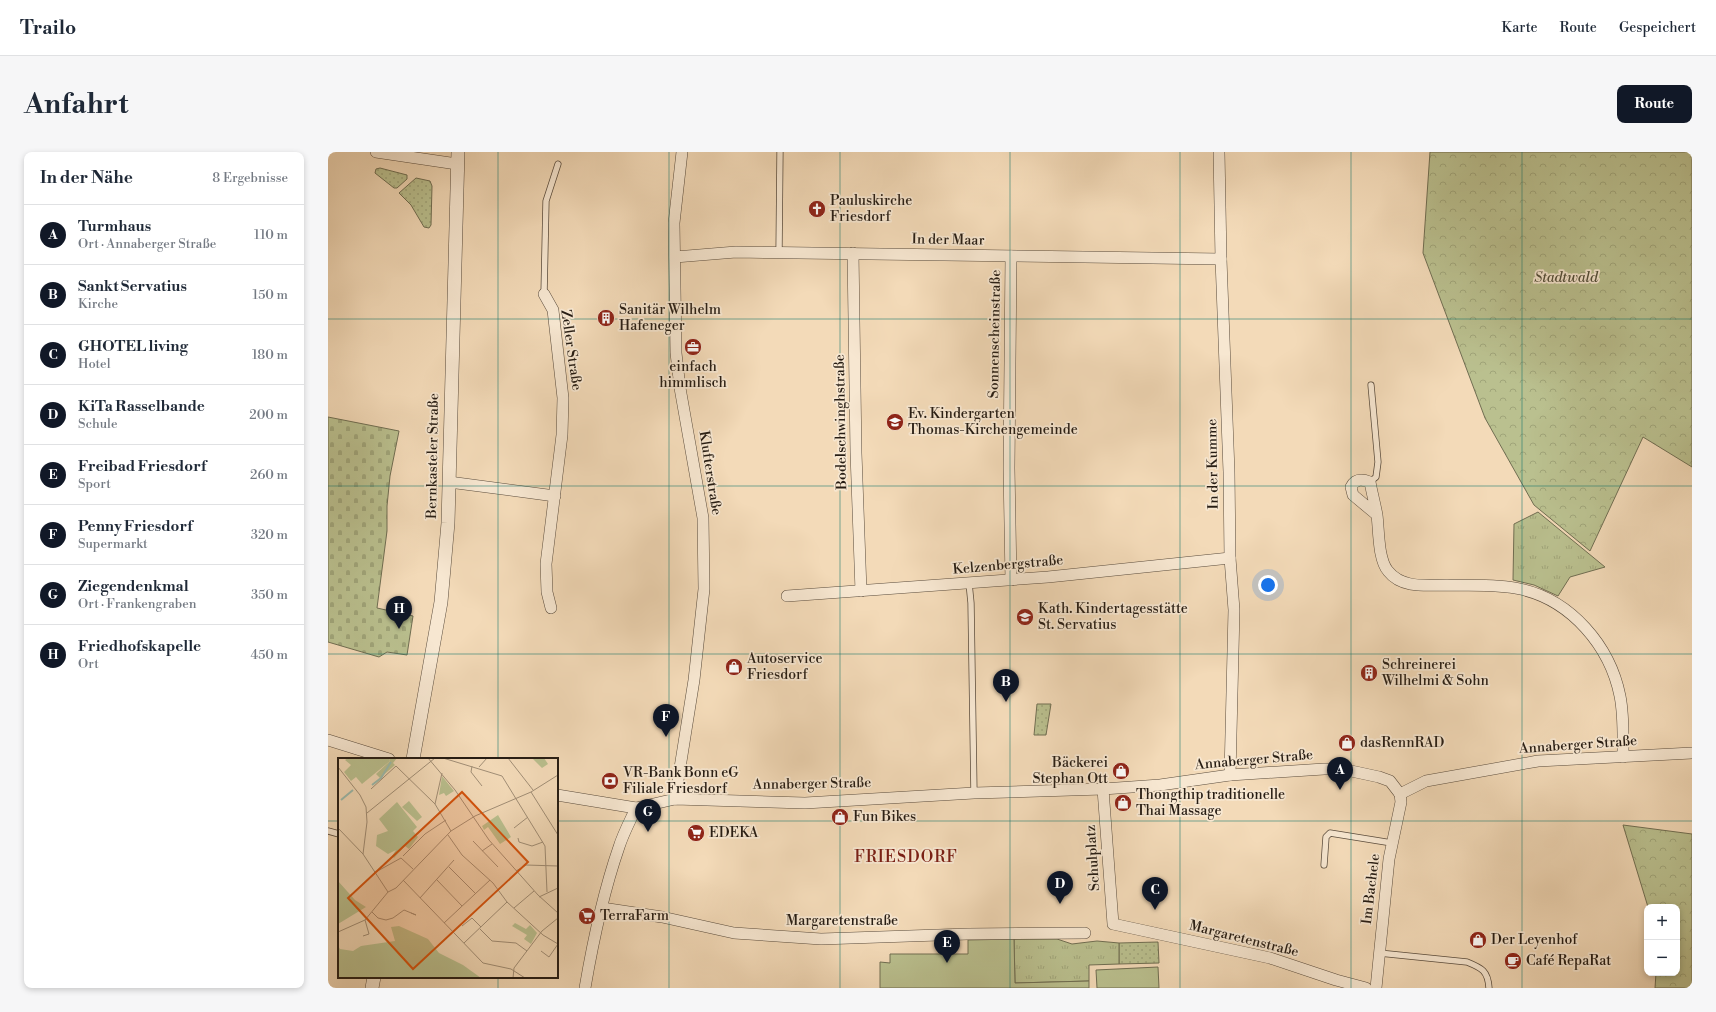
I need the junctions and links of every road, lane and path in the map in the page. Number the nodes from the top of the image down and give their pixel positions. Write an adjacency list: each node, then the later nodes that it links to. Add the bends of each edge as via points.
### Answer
1 (376, 152): 5 (street)
2 (682, 152): 10 (street, Klufterstraße, via 674,223)
3 (780, 152): 7 (lane)
4 (1219, 152): 11 (street, In der Kumme)
5 (458, 158): 14 (street, Bernkasteler Straße)
6 (558, 164): 12 (lane, Zeller Straße, via 546,201)
7 (779, 252): 8 (street, In der Maar); 10 (street, In der Maar, via 736,252)
8 (854, 253): 9 (street, In der Maar); 21 (street, Bodelschwinghstraße, via 856,453)
9 (1010, 256): 11 (street, In der Maar); 19 (street, Sonnenscheinstraße, via 1008,468)
10 (675, 257): 34 (street, Klufterstraße, via 680,388 704,518 704,589 695,669)
11 (1221, 259): 18 (street, In der Kumme)
12 (544, 294): 16 (street, Zeller Straße, via 553,310 563,398 562,435)
13 (1371, 385): 15 (lane, via 1378,462 1376,477)
14 (449, 482): 16 (street); 28 (street, Bernkasteler Straße, via 441,602)
15 (1370, 482): 17 (street); 17 (street, via 1357,480 1353,484 1352,492)
16 (555, 496): 23 (street, Zeller Straße, via 546,564 547,592)
17 (1377, 515): 26 (street, via 1383,563 1391,575 1402,582 1421,586 1501,587 1521,590 1555,604 1583,625 1604,652 1617,682 1622,710)
18 (1230, 558): 19 (street, Kelzenbergstraße); 29 (street, In der Kumme, via 1234,610)
19 (1011, 580): 20 (street, Kelzenbergstraße)
20 (969, 584): 21 (street, Kelzenbergstraße); 31 (lane)
21 (861, 591): 22 (street, Kelzenbergstraße)
22 (787, 596)
23 (551, 608)
24 (328, 740): 27 (street)
25 (1692, 753): 26 (street, Annaberger Straße)
26 (1623, 757): 32 (street, Annaberger Straße, via 1515,764 1426,781)
27 (386, 758)
28 (413, 758)
29 (1230, 775): 30 (street, Annaberger Straße, via 1160,785); 32 (street, Annaberger Straße, via 1342,769 1390,782)
30 (1103, 789): 31 (street, Annaberger Straße); 41 (street, Schulplatz)
31 (974, 793): 34 (street, Annaberger Straße, via 805,803)
32 (1400, 794): 38 (street, Im Bachele, via 1401,802)
33 (558, 795): 35 (street, Annaberger Straße)
34 (675, 799): 35 (street, Annaberger Straße)
35 (636, 808): 40 (street, via 617,851)
36 (328, 831): 37 (lane)
37 (338, 834)
38 (1392, 843): 39 (lane, via 1330,833 1326,837); 43 (street, Im Bachele)
39 (1324, 865)
40 (602, 908): 42 (street, Margaretenstraße, via 734,932 821,939); 46 (street)
41 (1113, 924): 47 (street, Margaretenstraße, via 1270,958)
42 (1085, 933)
43 (1380, 954): 48 (street, Im Bachele); 49 (lane, via 1466,962 1480,967 1488,977)
44 (374, 978): 45 (street)
45 (372, 988)
46 (585, 988)
47 (1366, 988)
48 (1376, 988)
49 (1489, 988)

